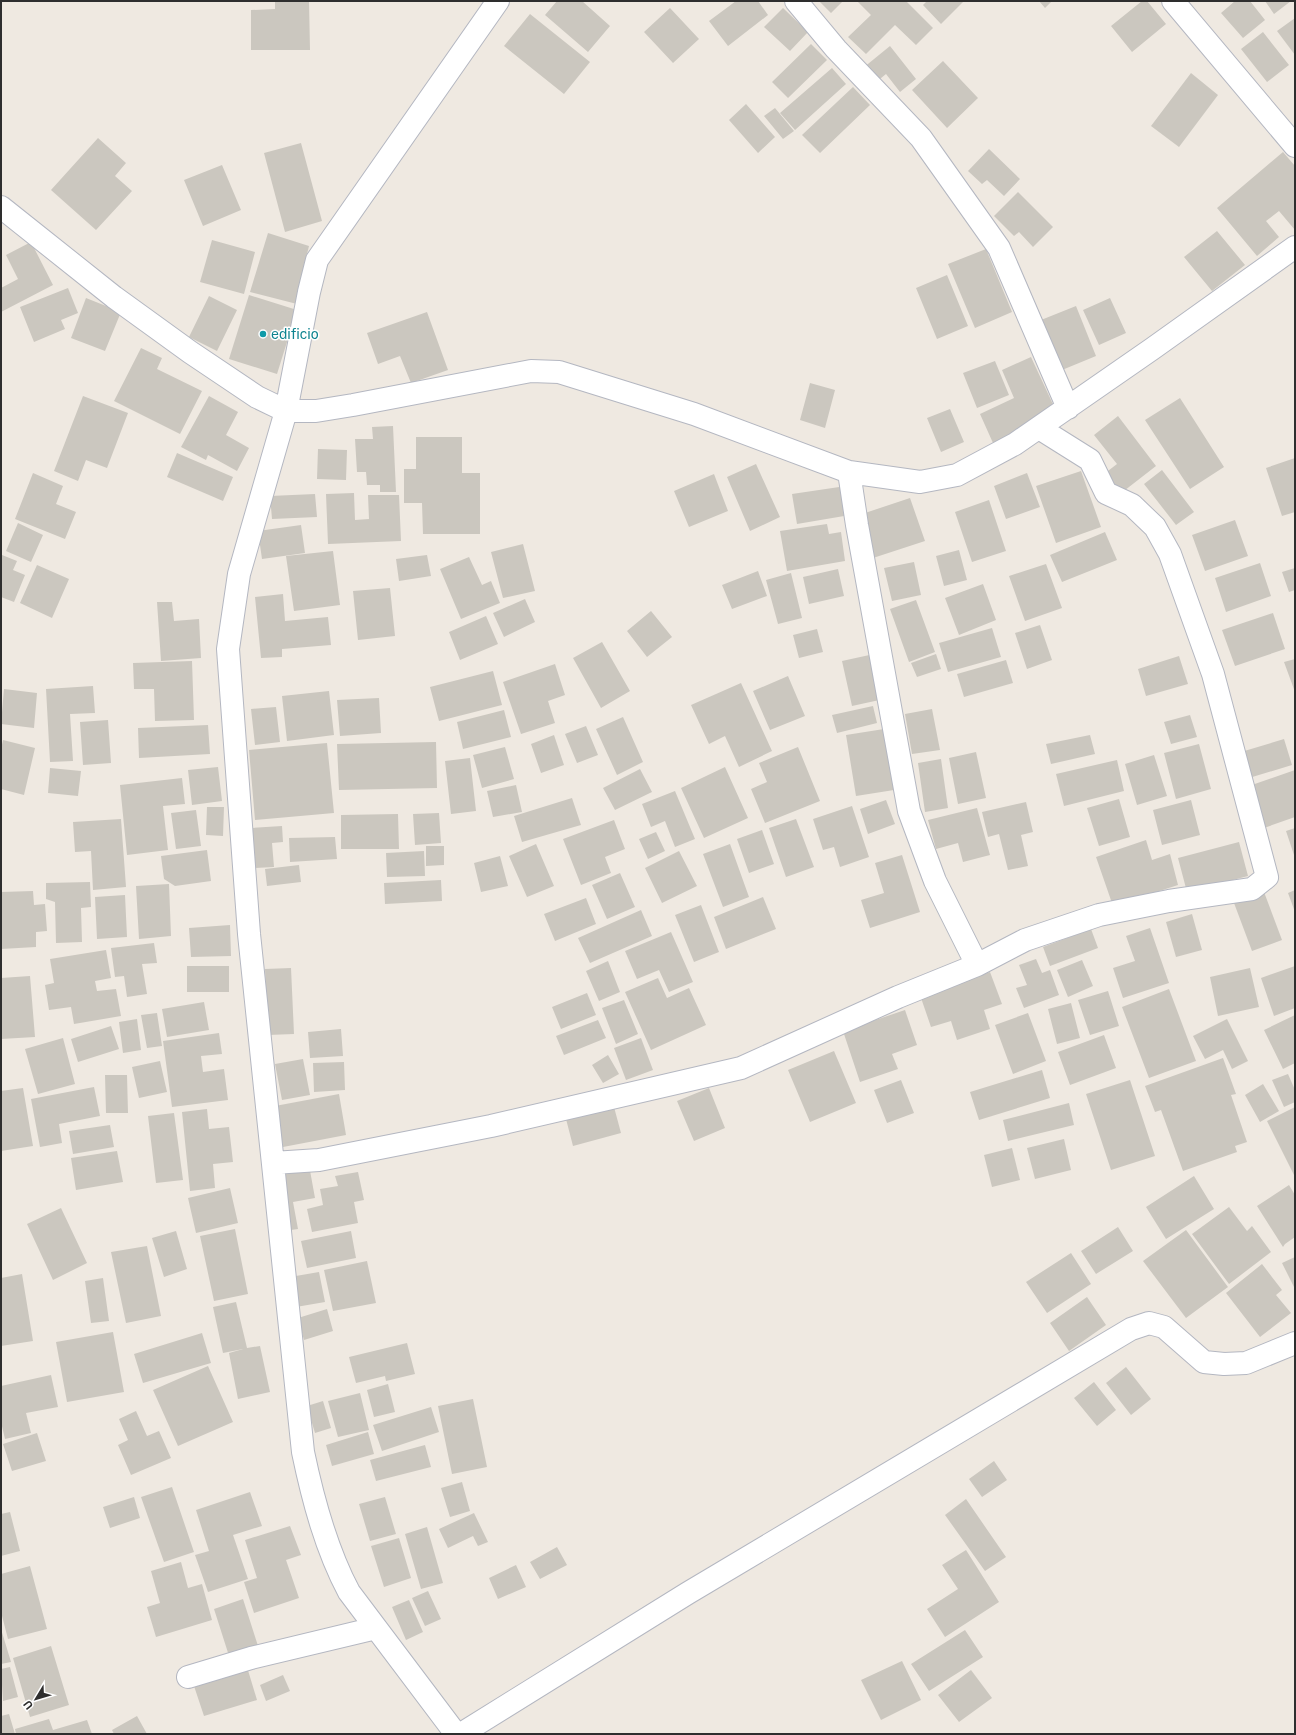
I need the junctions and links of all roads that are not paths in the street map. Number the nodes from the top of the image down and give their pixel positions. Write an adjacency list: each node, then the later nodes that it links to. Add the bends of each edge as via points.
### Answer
1 (498, 1): 8 (street, via 317,260)
2 (796, 1): 7 (street, via 836,48 921,138 999,248)
3 (1173, 1): 4 (street)
4 (1295, 146)
5 (1, 207): 8 (street, via 114,297 190,352 258,397)
6 (1295, 247): 7 (street)
7 (1068, 408): 9 (street)
8 (286, 411): 10 (street, via 316,411 353,405 531,370 558,372 694,414); 12 (street, via 239,574 228,649 249,934)
9 (1038, 428): 10 (street, via 991,458 957,475 920,482); 11 (street, via 1090,460 1106,493 1132,505 1156,527 1170,554 1212,674 1268,877 1252,889 1169,901 1100,915 1025,940)
10 (849, 472): 11 (street, via 909,811 935,881)
11 (978, 965): 12 (street, via 898,997 741,1068 476,1130 319,1160)
12 (274, 1163): 14 (street, via 274,1185 301,1437 308,1475 337,1570 349,1592)
13 (1295, 1343): 17 (street, via 1246,1363 1211,1363 1204,1362 1164,1327 1149,1323 1131,1329 688,1593)
14 (376, 1628): 15 (street, via 251,1658); 16 (street)
15 (188, 1677)
16 (456, 1734)
17 (461, 1734)

